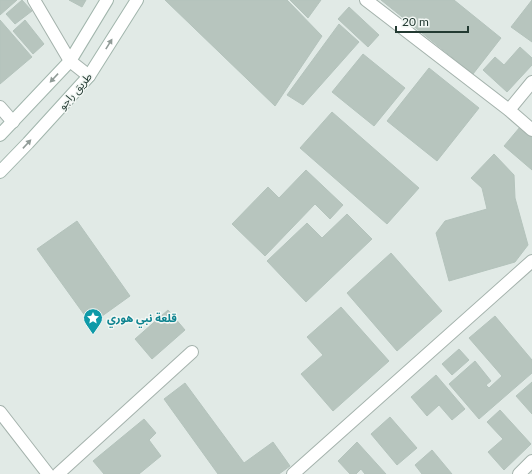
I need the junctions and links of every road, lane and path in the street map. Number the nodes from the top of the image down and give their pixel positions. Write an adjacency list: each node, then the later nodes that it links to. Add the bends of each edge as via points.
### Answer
1 (34, 0): 5 (street)
2 (108, 0): 5 (street)
3 (136, 0): 6 (street, طريق راجو, one-way to 3)
4 (366, 0): 9 (street)
5 (70, 61): 6 (street); 10 (street, one-way to 10)
6 (89, 76): 13 (street, طريق راجو, one-way to 6)
7 (532, 82): 9 (street)
8 (0, 107): 10 (street)
9 (509, 110): 11 (street)
10 (14, 122): 12 (street)
11 (532, 130)
12 (0, 135)
13 (0, 172)
14 (532, 261): 20 (street)
15 (192, 352): 19 (street)
16 (0, 412): 18 (street)
17 (532, 462): 21 (street)
18 (48, 474)
19 (58, 474)
20 (293, 474)
21 (519, 474)

